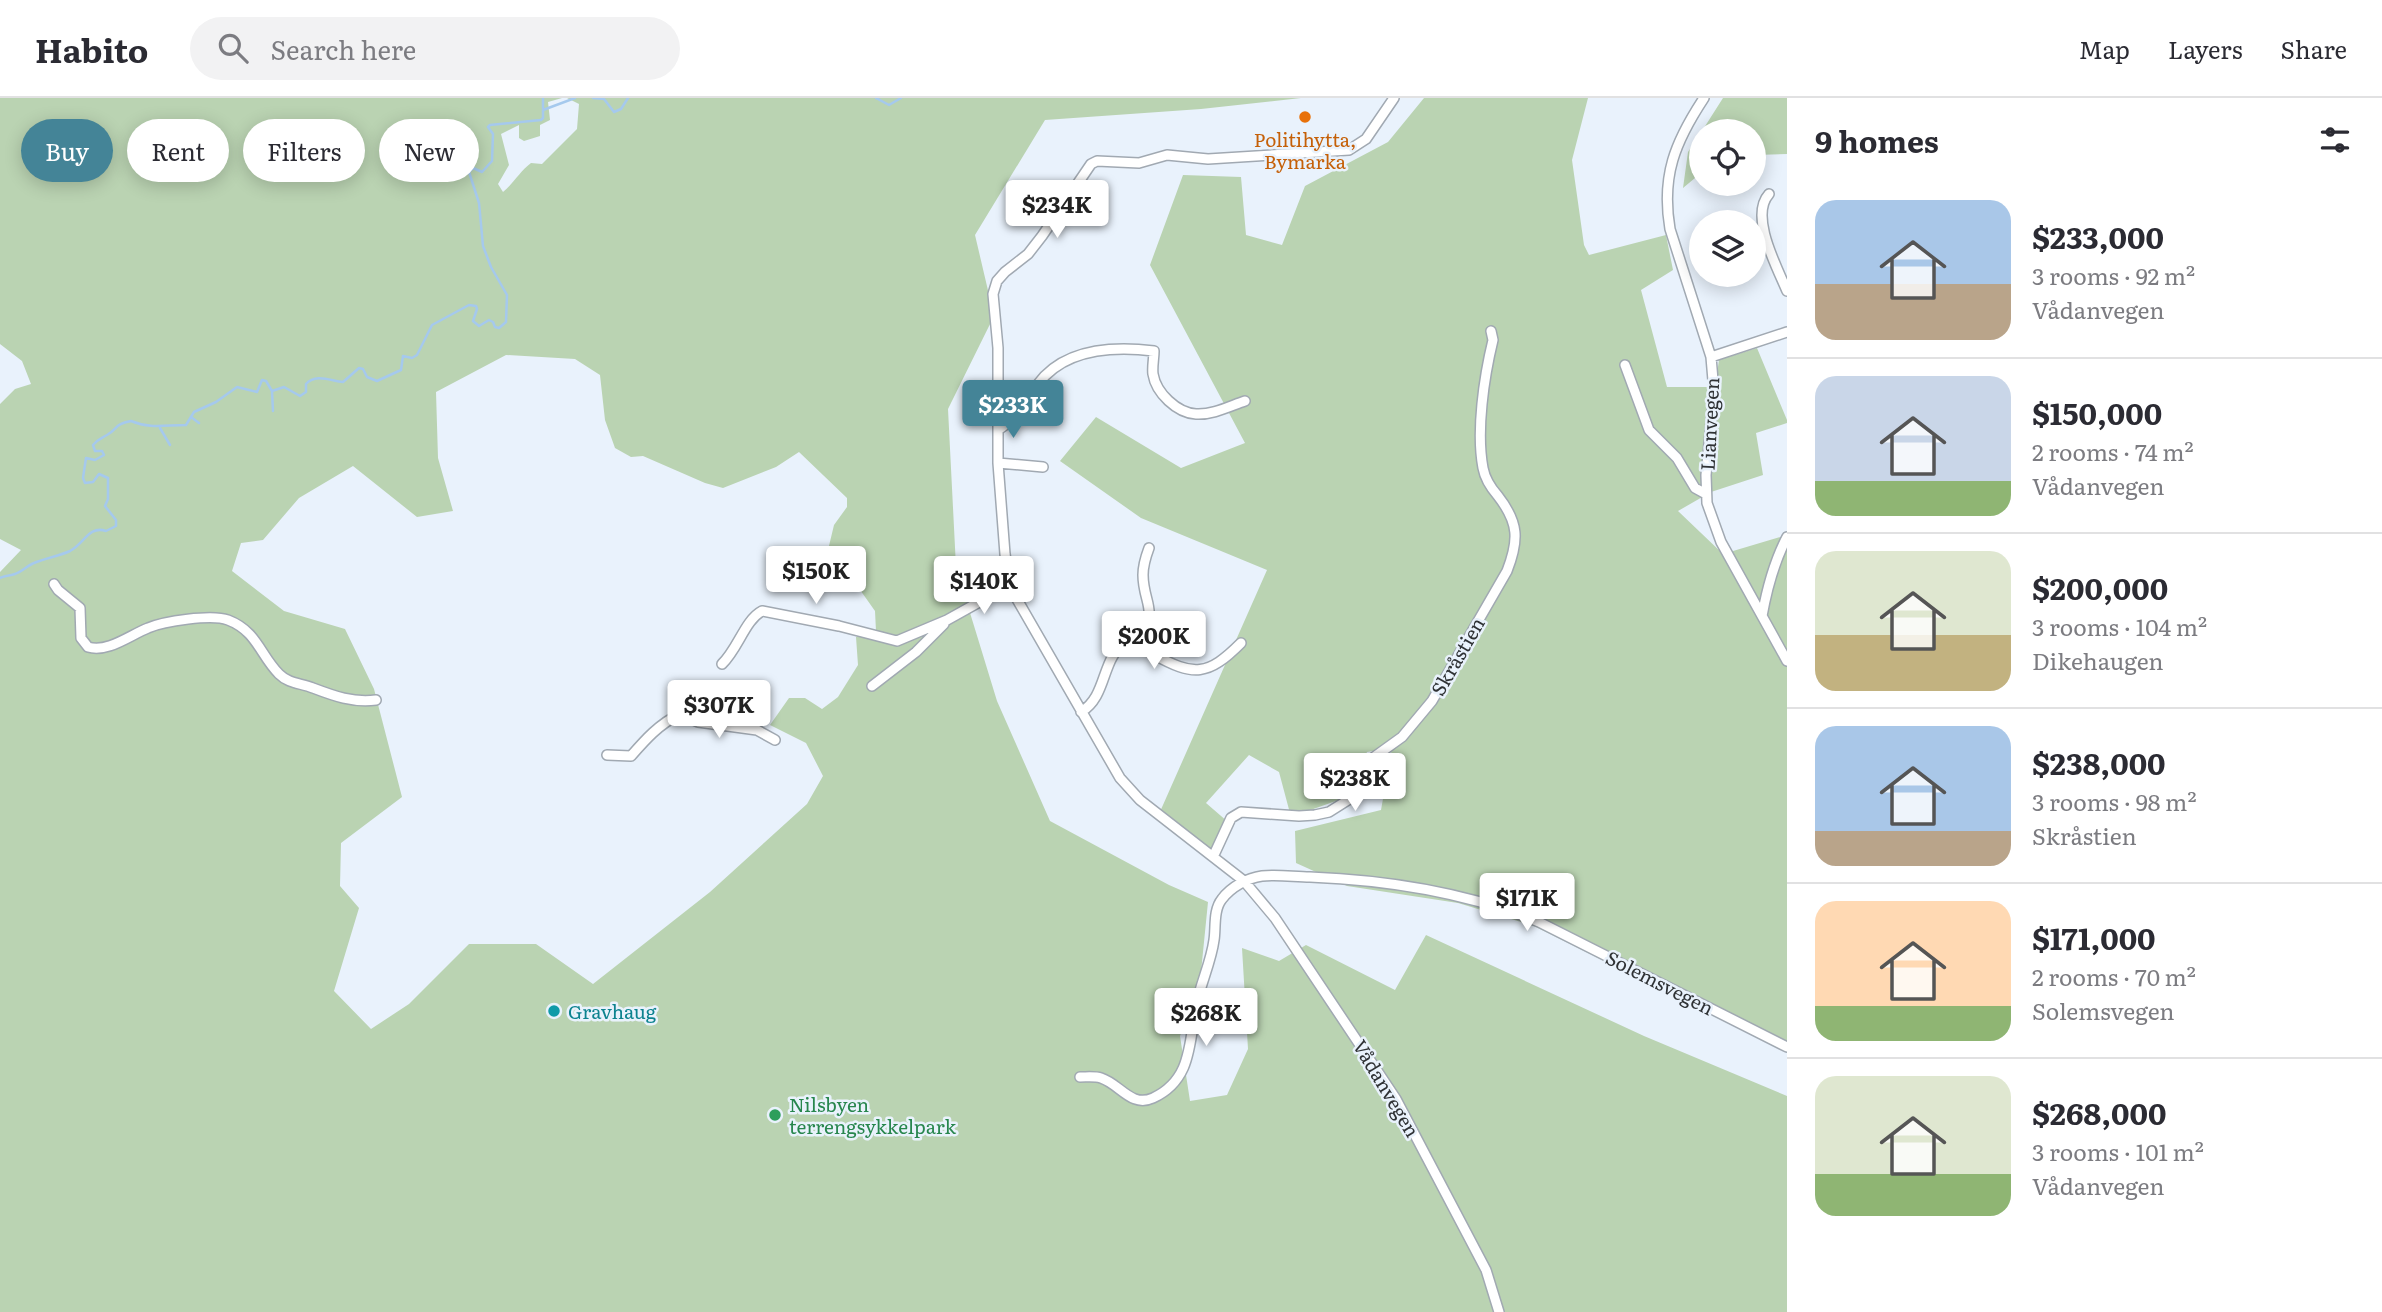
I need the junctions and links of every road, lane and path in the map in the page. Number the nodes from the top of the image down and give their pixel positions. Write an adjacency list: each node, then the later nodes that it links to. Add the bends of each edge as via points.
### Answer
1 (1394, 98): 10 (street, Vådanvegen, via 1366,139 1349,150 1094,162 1028,254 998,281 993,294)
2 (1703, 98): 7 (street, Lianvegen, via 1675,150 1667,210)
3 (1769, 194): 4 (street, via 1761,216)
4 (1787, 291)
5 (1491, 331): 29 (street, Skråstien, via 1482,456 1487,481 1514,524 1515,550 1507,571 1432,701 1402,737 1370,760 1348,800 1315,815 1241,811 1231,818)
6 (1787, 332): 7 (street)
7 (1711, 357): 13 (street, Lianvegen, via 1714,392)
8 (1625, 365): 13 (street, via 1649,430 1677,458 1695,488)
9 (1245, 401): 10 (street, via 1208,413 1186,412 1174,406 1159,386 1153,374 1154,351 1104,351 1066,360 1051,369 1020,410)
10 (998, 429): 11 (street, Vådanvegen)
11 (998, 463): 12 (street); 17 (street, Vådanvegen)
12 (1043, 467)
13 (1706, 494): 18 (street, Lianvegen, via 1721,542)
14 (1787, 537): 18 (street)
15 (1149, 548): 20 (street, via 1143,573 1150,617)
16 (54, 584): 25 (street, via 80,608 81,638 92,649 155,626 225,620 252,635 288,680 342,699)
17 (1010, 587): 19 (street); 26 (street, Vådanvegen)
18 (1762, 616): 22 (street, Lianvegen)
19 (947, 620): 23 (street, via 893,641 764,611 755,615 736,649); 24 (street, via 916,652)
20 (1132, 641): 21 (street, via 1192,670 1219,664); 26 (street, via 1113,654 1097,697)
21 (1241, 643)
22 (1787, 661)
23 (722, 663)
24 (872, 686)
25 (376, 700)
26 (1081, 712): 29 (street, Vådanvegen, via 1129,789)
27 (775, 740): 28 (street, via 757,730 680,715 652,733 631,756)
28 (607, 755)
29 (1213, 857): 30 (street, Vådanvegen)
30 (1244, 881): 31 (street, Solemsvegen, via 1261,876 1357,881 1504,908); 32 (street, via 1218,906 1190,1053 1178,1076 1156,1097 1143,1101 1100,1077); 33 (street, Vådanvegen, via 1275,918 1396,1098 1486,1270)
31 (1787, 1047)
32 (1080, 1077)
33 (1499, 1312)

